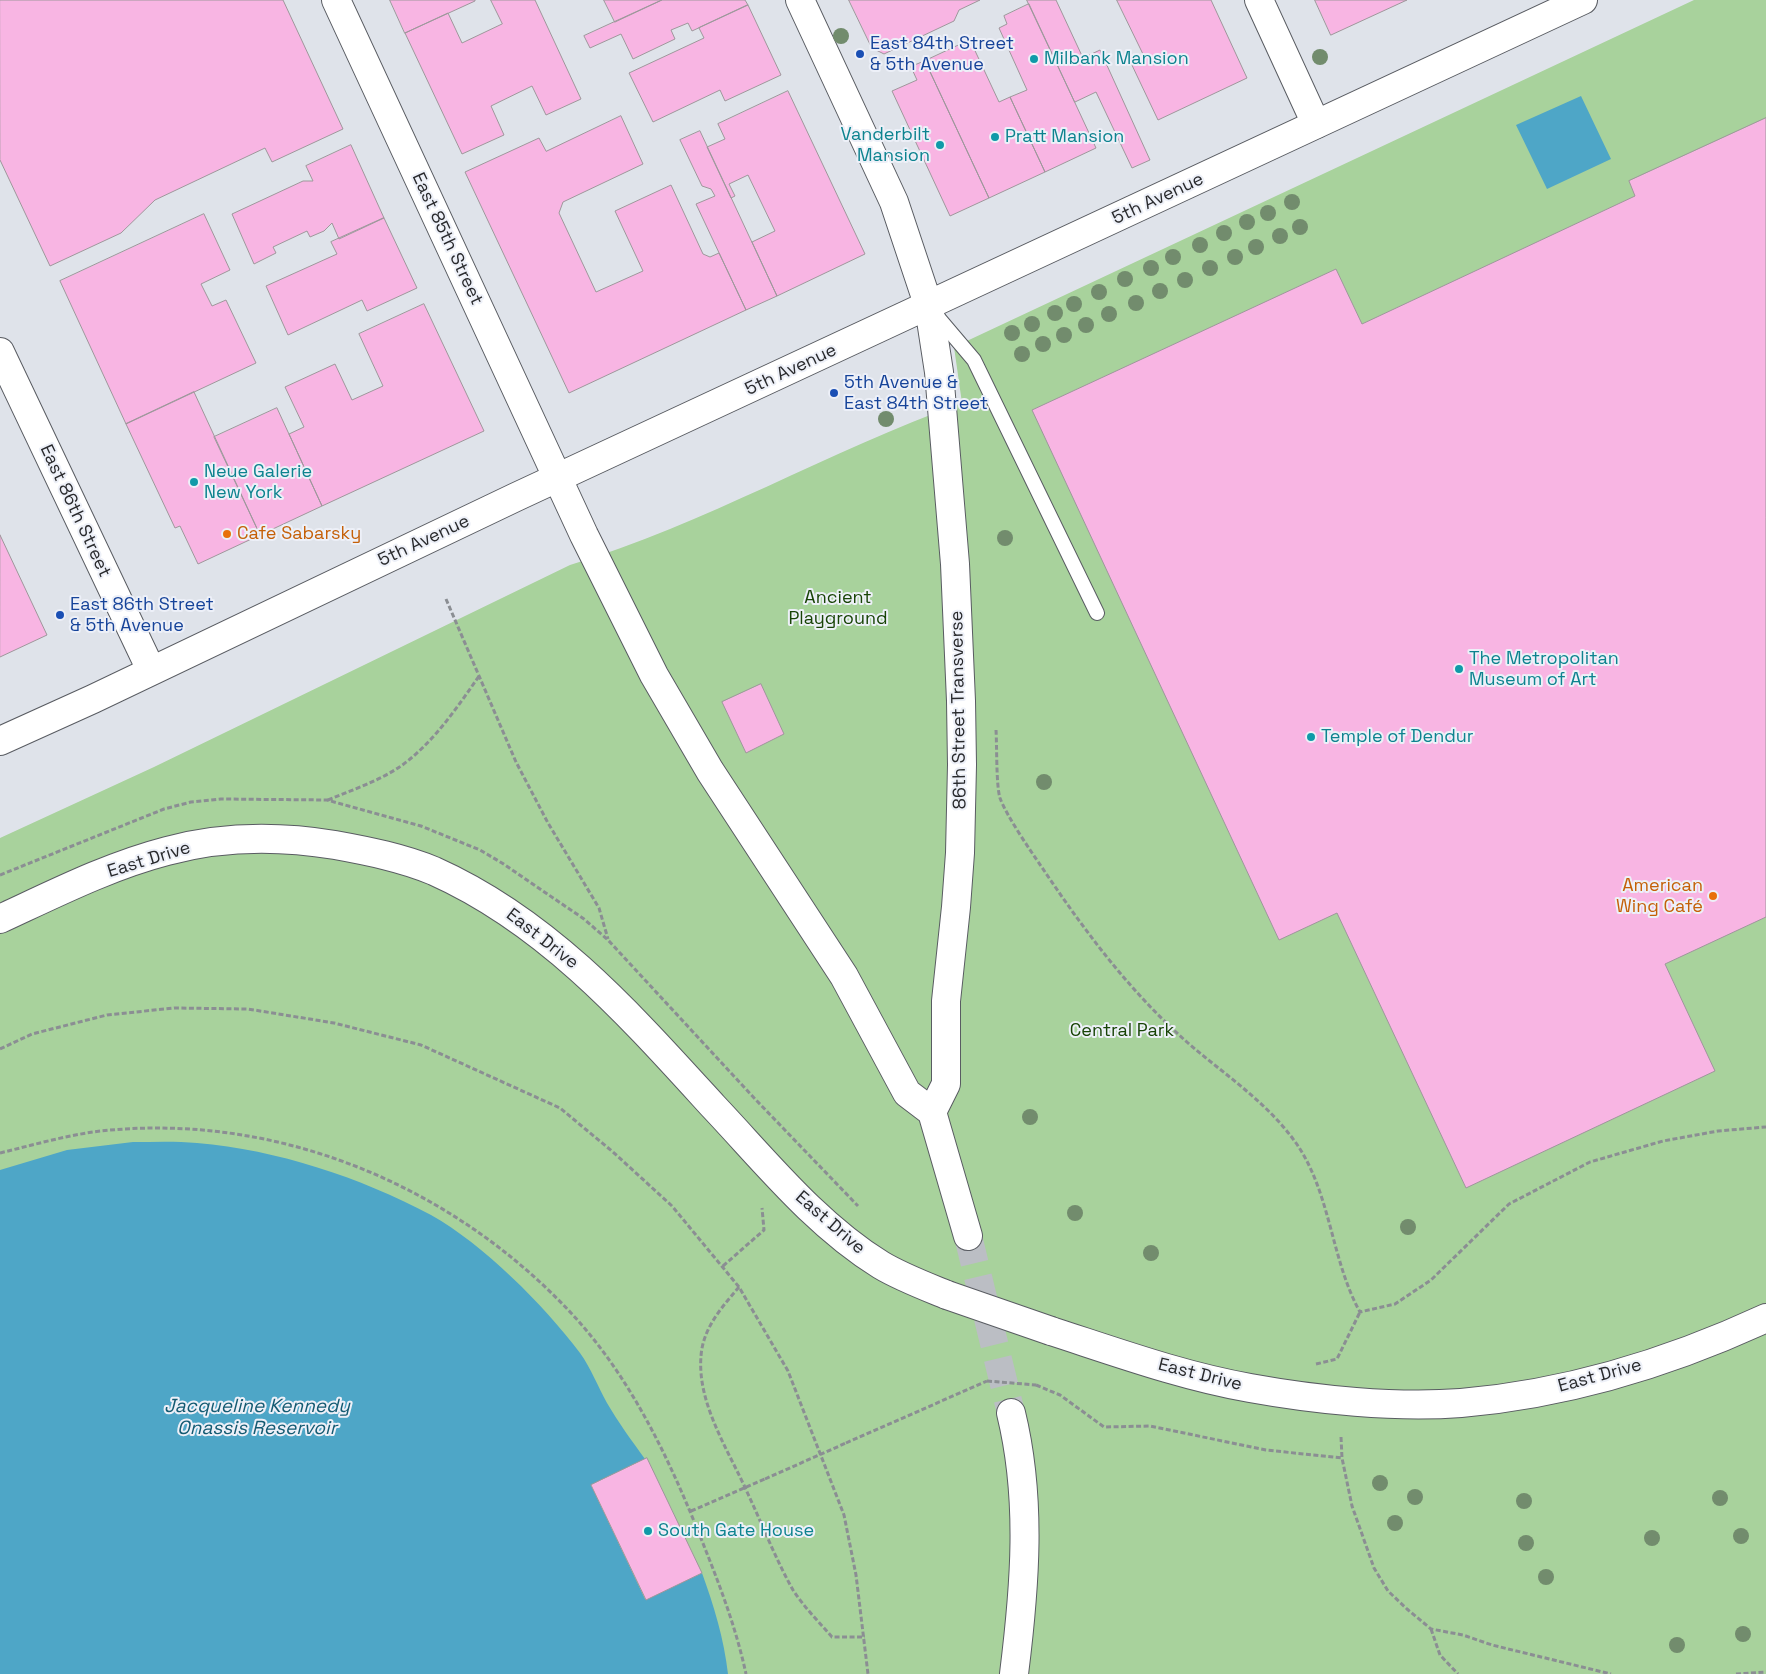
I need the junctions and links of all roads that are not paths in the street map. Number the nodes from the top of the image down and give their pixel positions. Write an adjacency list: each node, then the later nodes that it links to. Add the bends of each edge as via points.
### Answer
1 (336, 0): 8 (main road, East 85th Street)
2 (800, 0): 6 (main road, 86th Street Transverse, via 894,202)
3 (1259, 0): 5 (main road)
4 (1583, 0): 5 (main road, 5th Avenue)
5 (1316, 124): 6 (main road, 5th Avenue)
6 (929, 306): 8 (main road, 5th Avenue); 9 (lane, via 974,360); 13 (main road, 86th Street Transverse, via 939,372 955,564 962,765 956,907 946,1001 946,1084)
7 (0, 352): 10 (main road, East 86th Street)
8 (558, 478): 10 (main road, 5th Avenue); 13 (main road, via 632,631 681,723 844,976 907,1093)
9 (1097, 613)
10 (151, 670): 11 (main road, 5th Avenue)
11 (0, 741)
12 (0, 919): 15 (main road, East Drive, bridge, via 141,858 241,839 322,843 362,850 431,870 501,908 564,953 629,1015 778,1175 850,1244 882,1265 947,1295 1050,1331 1150,1363 1250,1388 1372,1402 1460,1403 1599,1379 1694,1347)
13 (932, 1112): 14 (main road)
14 (968, 1236)
15 (1766, 1318)
16 (1011, 1413): 17 (main road, via 1020,1448 1025,1525 1021,1618)
17 (1014, 1674)

